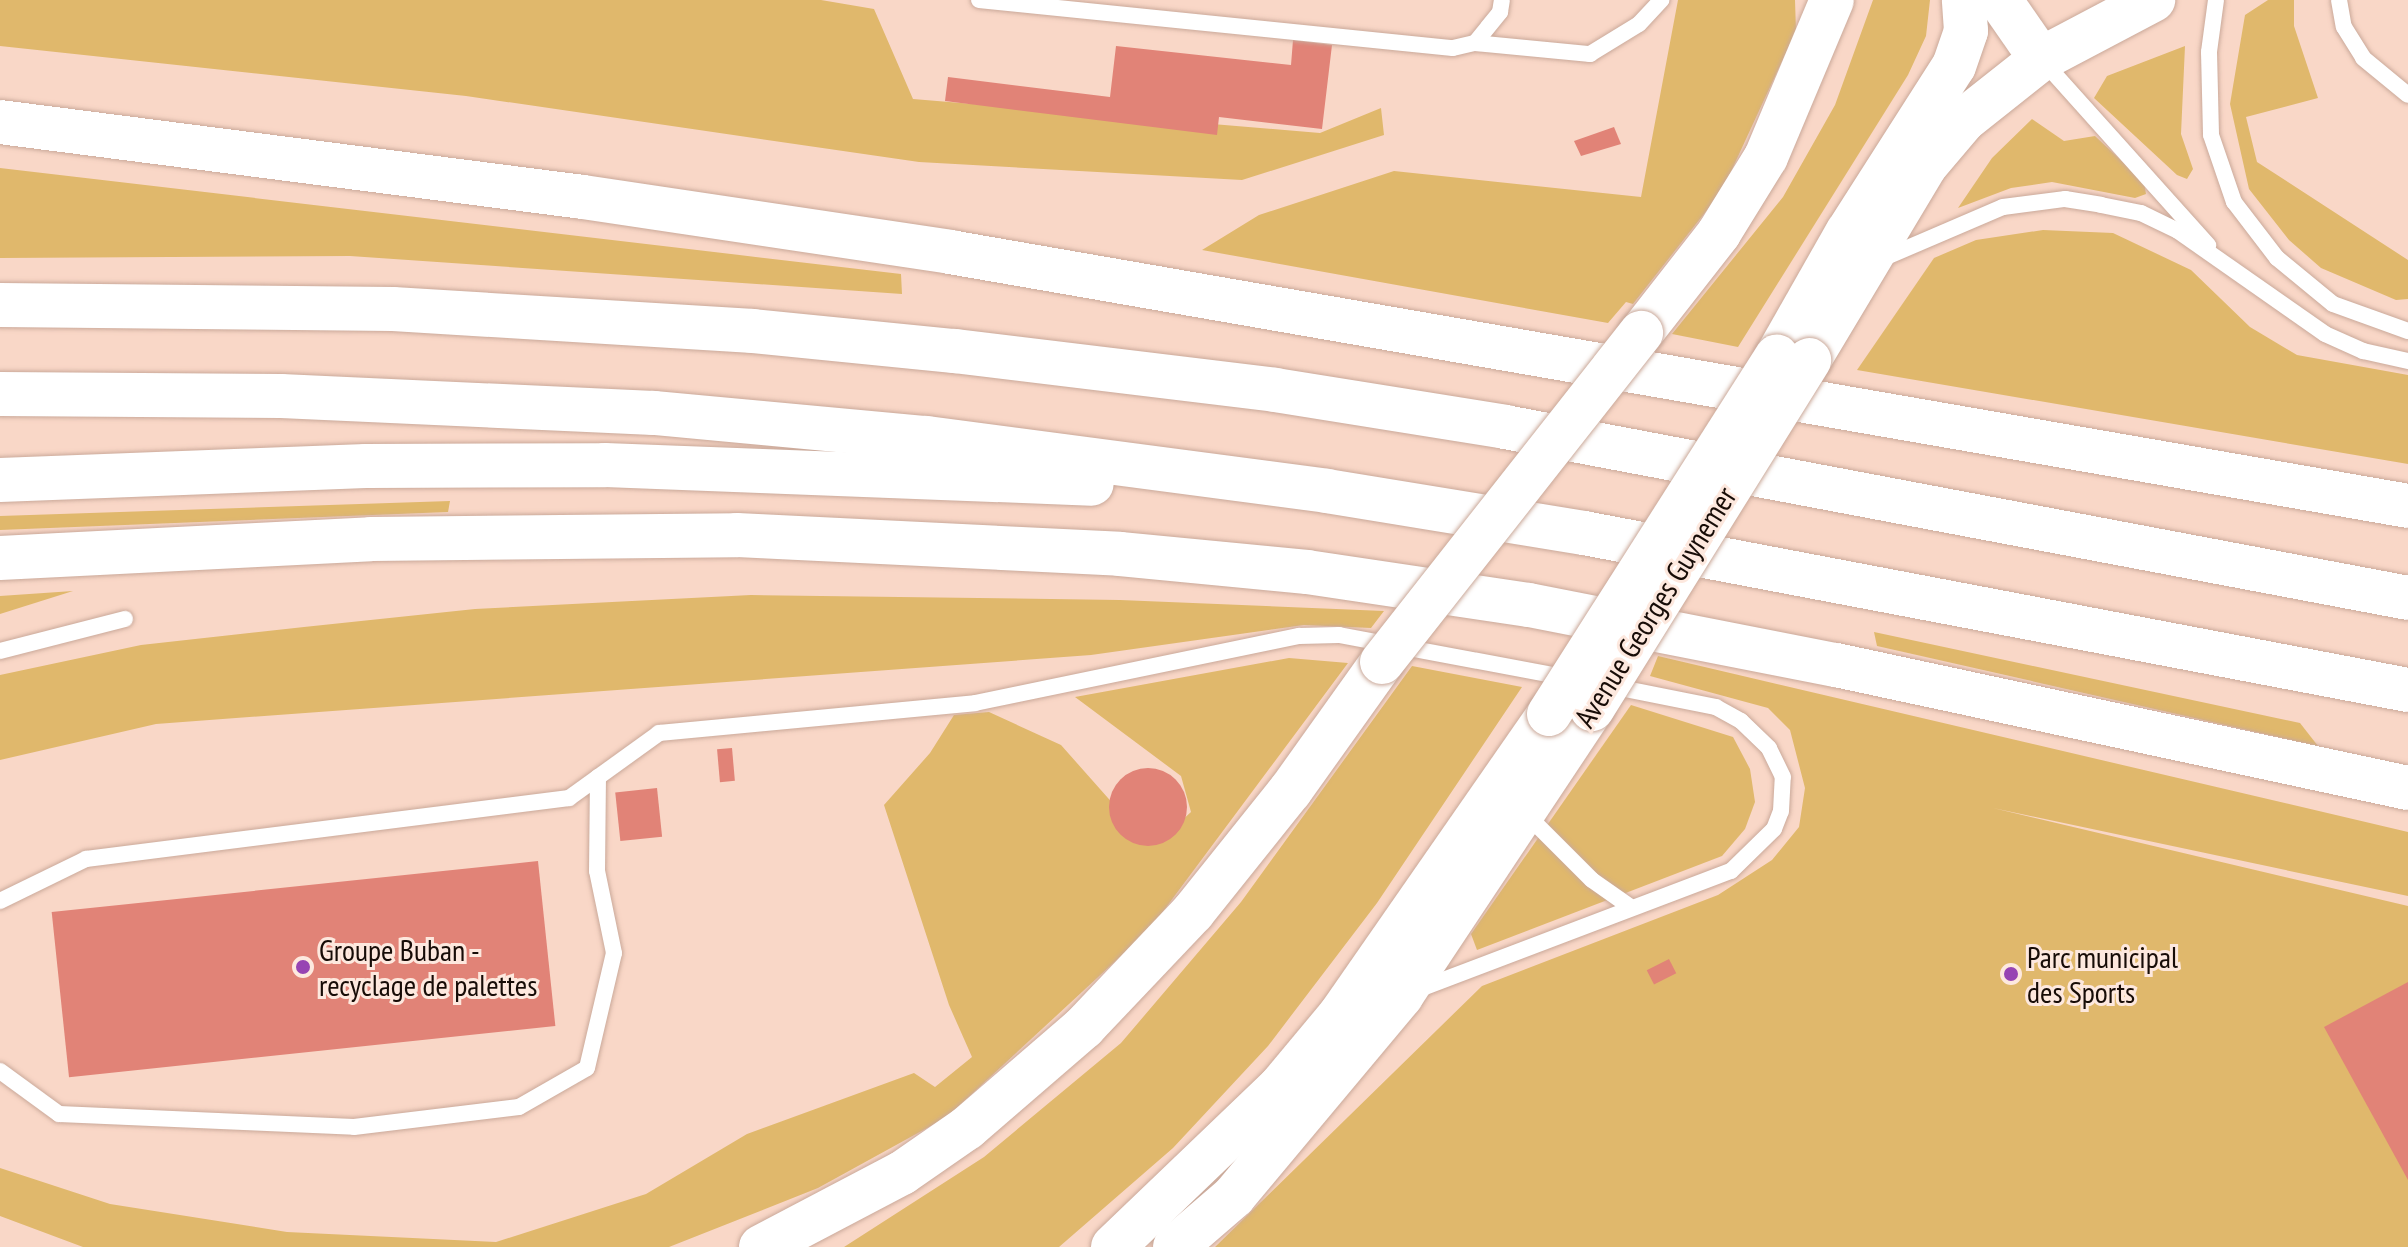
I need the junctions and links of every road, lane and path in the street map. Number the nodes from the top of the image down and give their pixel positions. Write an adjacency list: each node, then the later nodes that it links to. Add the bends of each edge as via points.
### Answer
1 (979, 0): 10 (lane, via 1453,48)
2 (1502, 0): 10 (lane, via 1500,12)
3 (1661, 0): 10 (lane, via 1639,24 1590,54)
4 (1832, 0): 36 (main road, bridge, via 1766,157 1719,233 1193,912 1084,1027 967,1128 902,1173)
5 (1964, 0): 18 (main road, Avenue Georges Guynemer, via 1966,31 1954,66 1847,233)
6 (2000, 0): 11 (main road)
7 (2153, 0): 11 (main road, Avenue Georges Guynemer)
8 (2216, 0): 17 (lane, via 2209,65 2211,135 2234,202 2277,258 2333,304)
9 (2339, 0): 12 (lane, via 2344,27 2363,58)
10 (1475, 43)
11 (2041, 59): 14 (lane); 15 (main road, Avenue Georges Guynemer, via 1995,92 1941,145)
12 (2408, 95)
13 (0, 122): 23 (main road, via 583,197 950,252)
14 (2214, 252): 15 (lane, via 2141,213 2065,199 2003,207 1966,219); 19 (lane, via 2325,334 2363,351)
15 (1869, 266): 18 (main road, Avenue Georges Guynemer)
16 (0, 305): 25 (main road, via 393,309 737,330 955,351 1275,390 1505,427)
17 (2408, 331)
18 (1793, 358): 31 (main road, Avenue Georges Guynemer, bridge); 37 (main road, Avenue Georges Guynemer, bridge, via 1340,1015 1280,1087)
19 (2408, 361)
20 (0, 394): 22 (main road, via 281,396 654,413 926,438)
21 (0, 480): 22 (main road, via 366,466 605,465)
22 (1327, 491): 28 (main road, via 1584,533)
23 (2408, 506)
24 (0, 558): 30 (main road, via 371,539 737,535 1120,554 1307,572 1529,605)
25 (2408, 598)
26 (125, 619): 27 (lane)
27 (0, 651)
28 (2408, 690)
29 (598, 777): 32 (lane, via 569,798 86,859); 33 (lane, via 659,733 975,703 1299,636 1339,635 1716,707 1756,735 1783,777 1774,829 1731,871); 35 (lane, via 597,871 614,953 587,1068 519,1107 354,1127 59,1114)
30 (2408, 788)
31 (1526, 814): 33 (lane, via 1592,880); 34 (main road, Avenue Georges Guynemer)
32 (0, 901)
33 (1629, 906): 34 (lane)
34 (1401, 996): 38 (main road, Avenue Georges Guynemer, via 1234,1196)
35 (0, 1071)
36 (761, 1247)
37 (1113, 1247)
38 (1175, 1247)

